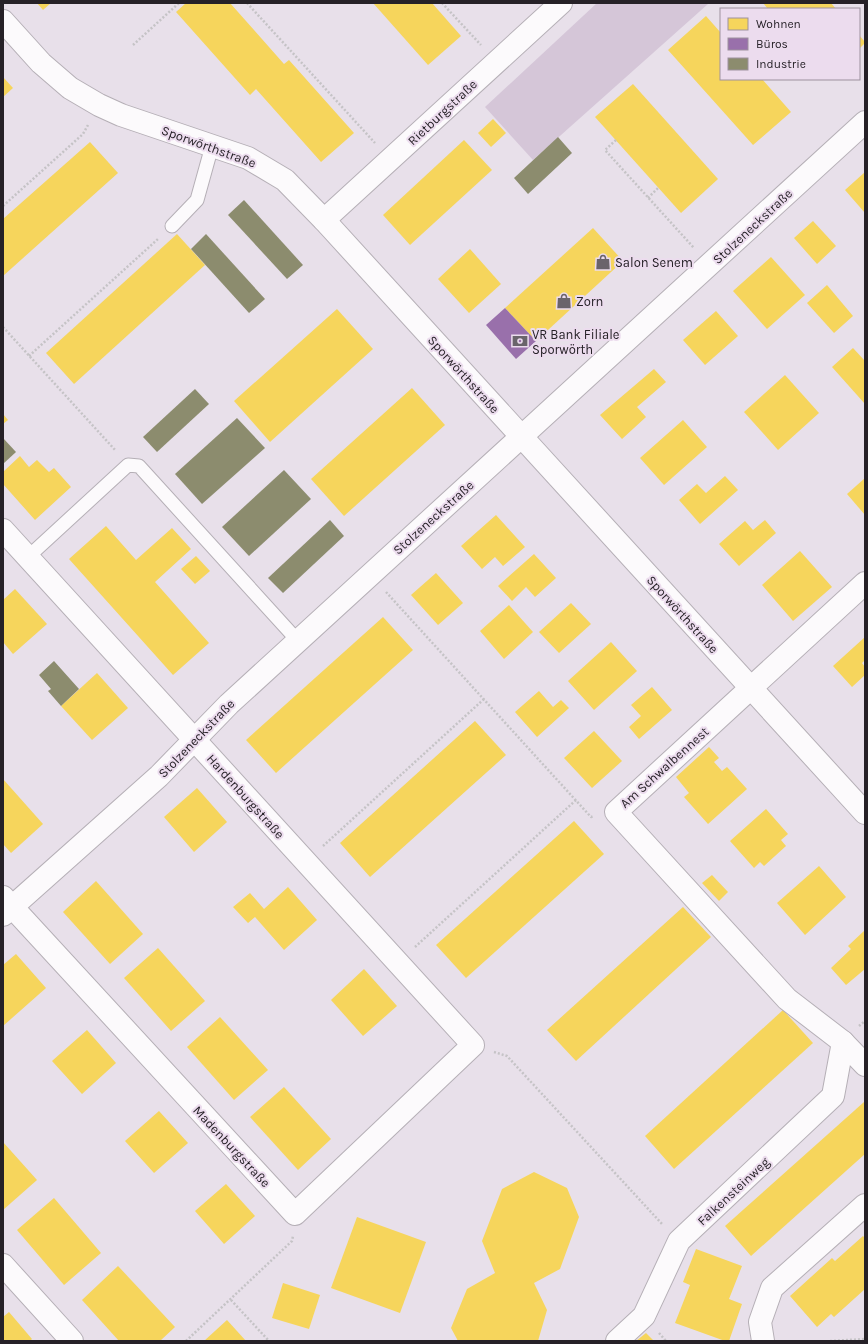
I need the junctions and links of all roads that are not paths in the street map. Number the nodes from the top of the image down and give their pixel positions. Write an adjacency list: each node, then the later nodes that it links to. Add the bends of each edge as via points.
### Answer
1 (561, 3): 5 (street, Rietburgstraße)
2 (3, 21): 4 (street, Sporwörthstraße, via 41,63 70,88 122,115)
3 (865, 122): 7 (street, Stolzeneckstraße)
4 (212, 146): 5 (street, Sporwörthstraße, via 248,158 285,180); 6 (lane, via 197,200)
5 (324, 220): 7 (street, Sporwörthstraße)
6 (172, 226)
7 (522, 437): 11 (street, Stolzeneckstraße); 12 (street, Sporwörthstraße)
8 (3, 530): 9 (street, Hardenburgstraße)
9 (28, 558): 11 (lane, via 128,465 139,466); 13 (street, Hardenburgstraße)
10 (865, 583): 12 (street, Am Schwalbennest)
11 (298, 640): 13 (street, Stolzeneckstraße)
12 (751, 688): 14 (street, Sporwörthstraße); 16 (street, Am Schwalbennest, via 616,812 787,999)
13 (194, 739): 15 (street, Stolzeneckstraße, via 159,776); 17 (street, Hardenburgstraße)
14 (865, 813)
15 (6, 906): 17 (street, Madenburgstraße, via 295,1214)
16 (843, 1042): 18 (street); 22 (street, Falkensteinweg, via 833,1096 679,1241 644,1316)
17 (473, 1044)
18 (865, 1065)
19 (865, 1205): 23 (street, via 772,1288 760,1322)
20 (3, 1265): 21 (street)
21 (72, 1341)
22 (617, 1341)
23 (763, 1341)

